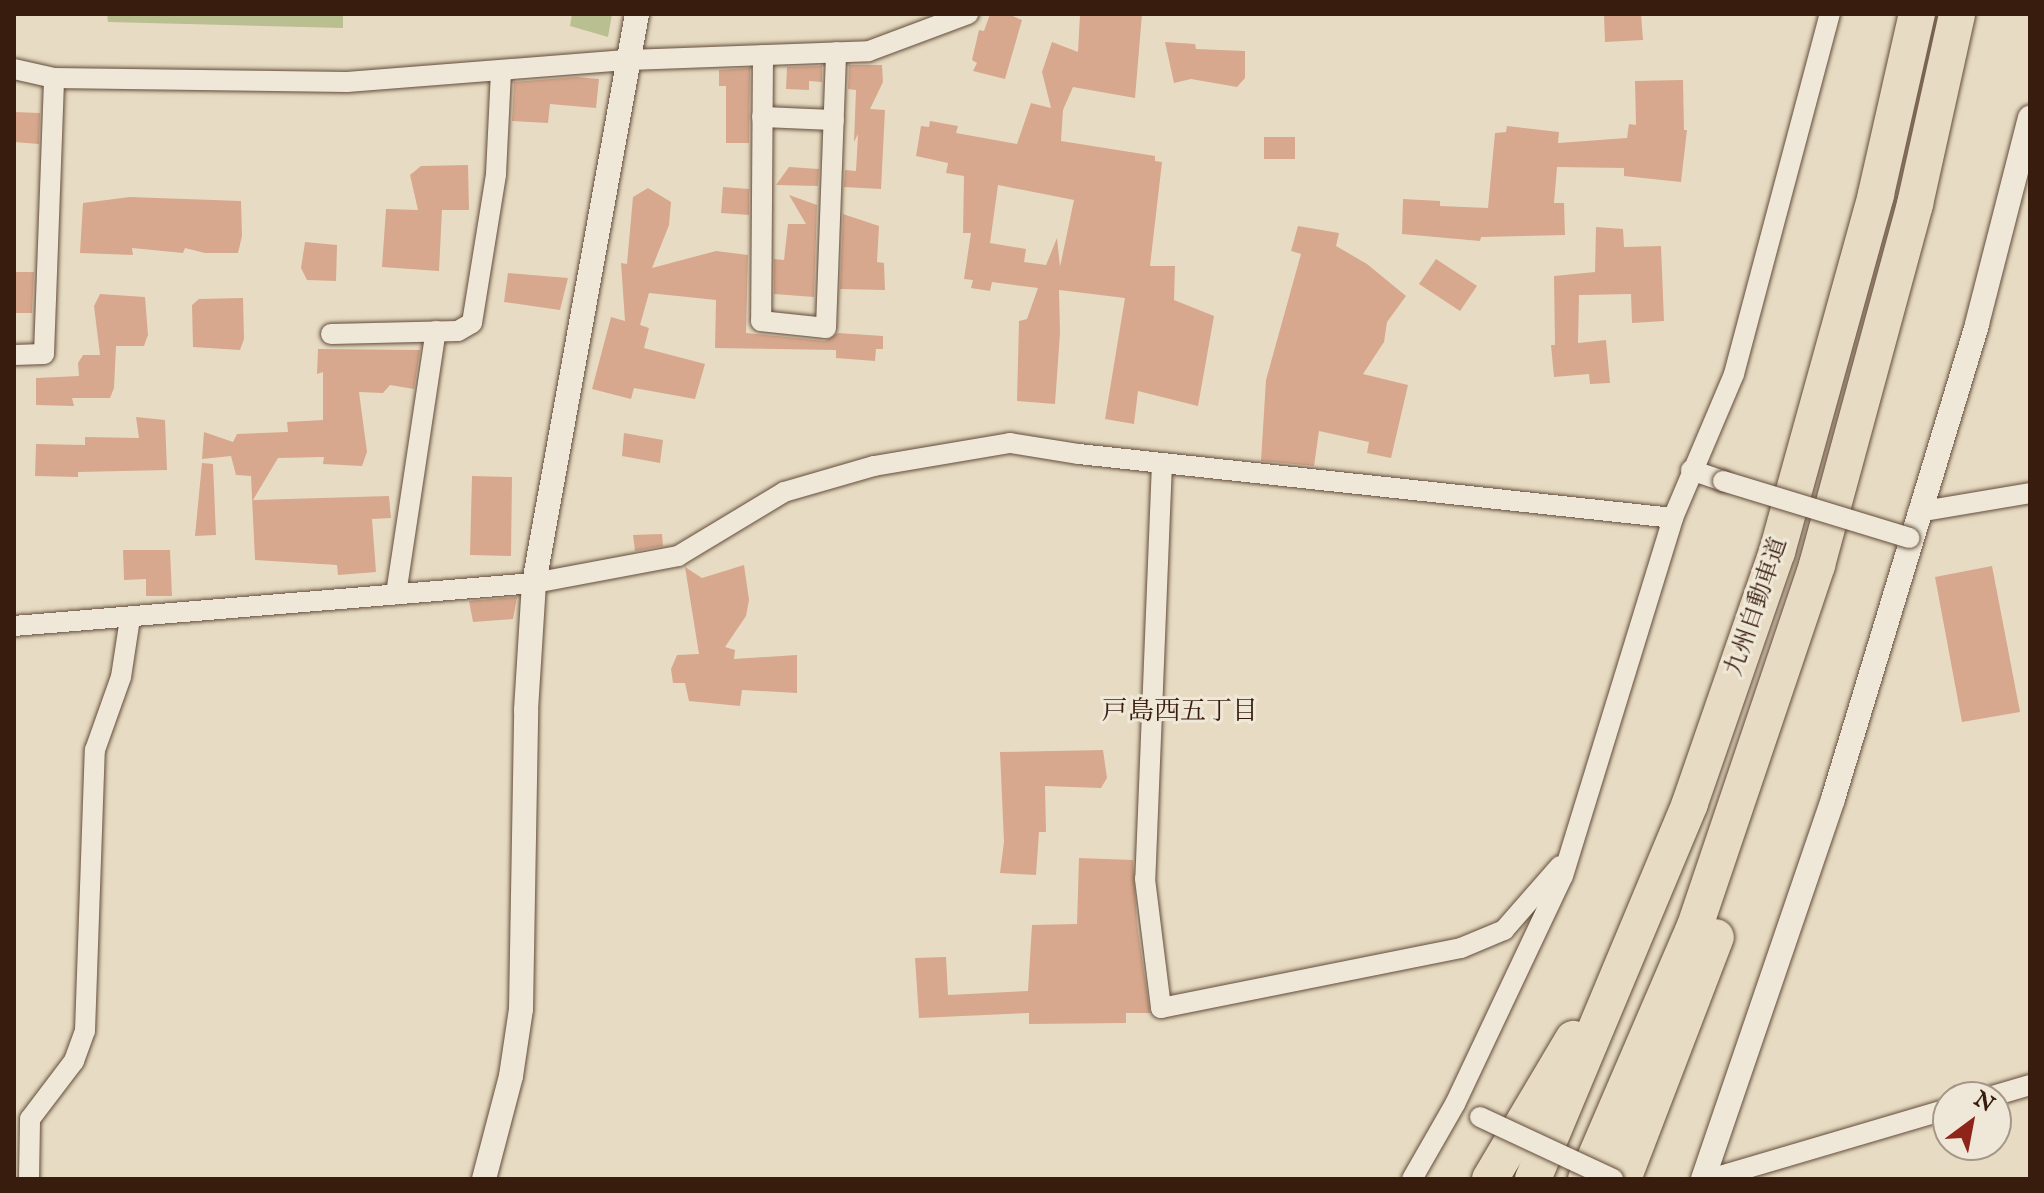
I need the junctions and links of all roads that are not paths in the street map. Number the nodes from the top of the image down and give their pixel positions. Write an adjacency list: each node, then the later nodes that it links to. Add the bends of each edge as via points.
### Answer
1 (637, 14): 8 (street)
2 (968, 14): 6 (street, via 869,51)
3 (1830, 14): 19 (street, via 1734,374)
4 (1917, 14): 30 (highway, 九州自動車道, via 1876,194 1777,552 1690,803)
5 (1957, 14): 24 (highway, 九州自動車道, via 1915,204)
6 (836, 52): 7 (street); 14 (street)
7 (763, 55): 8 (street); 12 (street)
8 (629, 60): 10 (street); 25 (street)
9 (14, 69): 11 (street)
10 (501, 70): 11 (street, via 347,82); 15 (street, via 496,174 472,323 458,331)
11 (54, 78): 17 (street, via 44,354)
12 (762, 117): 14 (street); 14 (street, via 761,321 826,328)
13 (2030, 118): 21 (street, via 1977,324)
14 (834, 120)
15 (436, 331): 16 (street); 26 (street)
16 (331, 334)
17 (14, 355)
18 (1162, 463): 22 (street); 25 (street, via 1010,443 874,466 784,492 678,556); 29 (street, via 1145,879 1161,1008 1461,948 1504,930)
19 (1691, 470): 22 (street); 23 (street, bridge)
20 (2030, 493): 21 (street)
21 (1918, 512): 23 (street)
22 (1673, 518): 29 (street)
23 (1909, 538): 41 (street, via 1833,799)
24 (1817, 565): 38 (highway, 九州自動車道, via 1695,926); 40 (highway, via 1717,934)
25 (534, 583): 26 (street); 34 (street, via 526,710 521,1009 511,1076)
26 (396, 594): 27 (street)
27 (130, 618): 28 (street); 33 (street, via 121,677 95,750 85,1031 74,1061 30,1119)
28 (14, 626)
29 (1569, 855): 31 (street)
30 (1634, 934): 36 (highway); 37 (highway, 九州自動車道)
31 (1455, 1104): 35 (street); 39 (street, bridge)
32 (1932, 1114): 42 (street)
33 (29, 1179)
34 (484, 1179)
35 (1412, 1179)
36 (1490, 1179)
37 (1533, 1179)
38 (1586, 1179)
39 (1613, 1179)
40 (1623, 1179)
41 (1703, 1179)
42 (1710, 1179)

